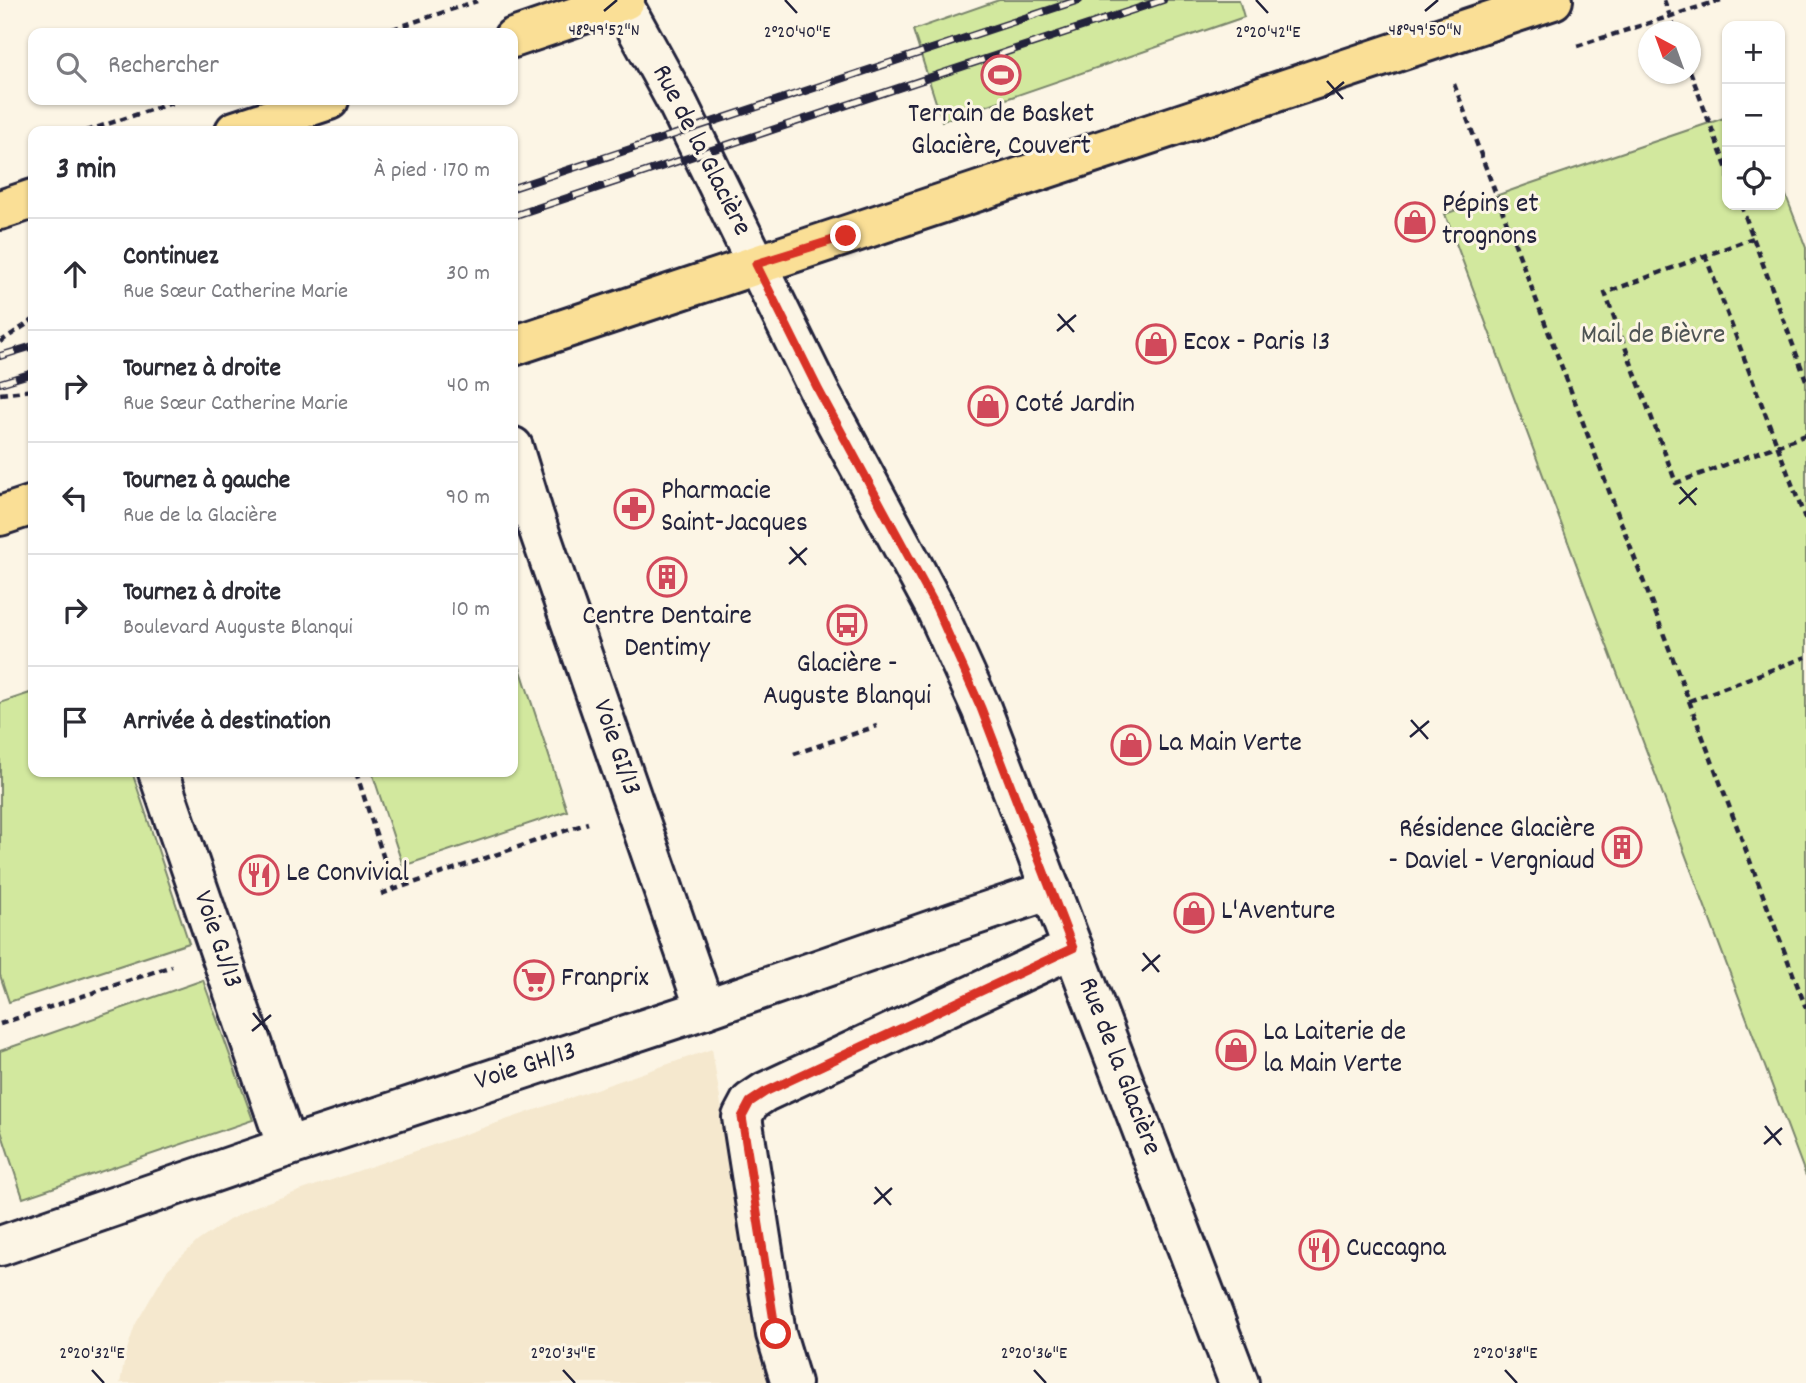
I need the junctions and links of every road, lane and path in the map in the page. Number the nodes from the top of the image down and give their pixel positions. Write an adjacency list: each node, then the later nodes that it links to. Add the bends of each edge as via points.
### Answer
1 (481, 0): 6 (path)
2 (623, 0): 7 (main road); 20 (street, Rue de la Glacière)
3 (1553, 0): 8 (main road)
4 (1664, 0): 5 (path)
5 (1672, 21)
6 (396, 28)
7 (518, 36)
8 (1434, 39): 20 (main road); 34 (path)
9 (1695, 84): 14 (path)
10 (166, 105): 12 (path)
11 (314, 105): 13 (main road)
12 (101, 126)
13 (250, 126)
14 (1722, 156)
15 (28, 201): 16 (main road)
16 (0, 210)
17 (1743, 210): 18 (path)
18 (1753, 238): 19 (path); 24 (path)
19 (1705, 255): 28 (path); 28 (path, via 1605,293 1676,483)
20 (756, 264): 23 (main road); 41 (street, Rue de la Glacière, via 936,607 981,708)
21 (28, 323): 22 (path)
22 (0, 342)
23 (518, 343)
24 (1806, 380)
25 (28, 391): 26 (path)
26 (0, 394)
27 (1806, 435): 28 (path)
28 (1778, 445): 32 (path)
29 (518, 463): 46 (street, Voie GI/13)
30 (28, 507): 31 (main road)
31 (0, 516)
32 (1806, 521)
33 (1806, 657): 34 (path)
34 (1689, 701): 45 (path)
35 (877, 726): 36 (path)
36 (794, 754)
37 (160, 777): 44 (street, Voie GJ/13)
38 (358, 777): 40 (path)
39 (589, 823): 40 (path)
40 (394, 890): 42 (path)
41 (1051, 890): 43 (street, Rue de la Glacière); 46 (street, Voie GH/13)
42 (381, 894)
43 (1073, 948): 50 (street, via 750,1102 742,1117 776,1334); 51 (street, Rue de la Glacière)
44 (219, 950): 47 (path); 48 (street, Voie GJ/13)
45 (1806, 1008)
46 (705, 1009): 48 (street, Voie GH/13)
47 (0, 1024)
48 (287, 1147): 49 (street, Voie GH/13)
49 (0, 1246)
50 (791, 1383)
51 (1239, 1383)

